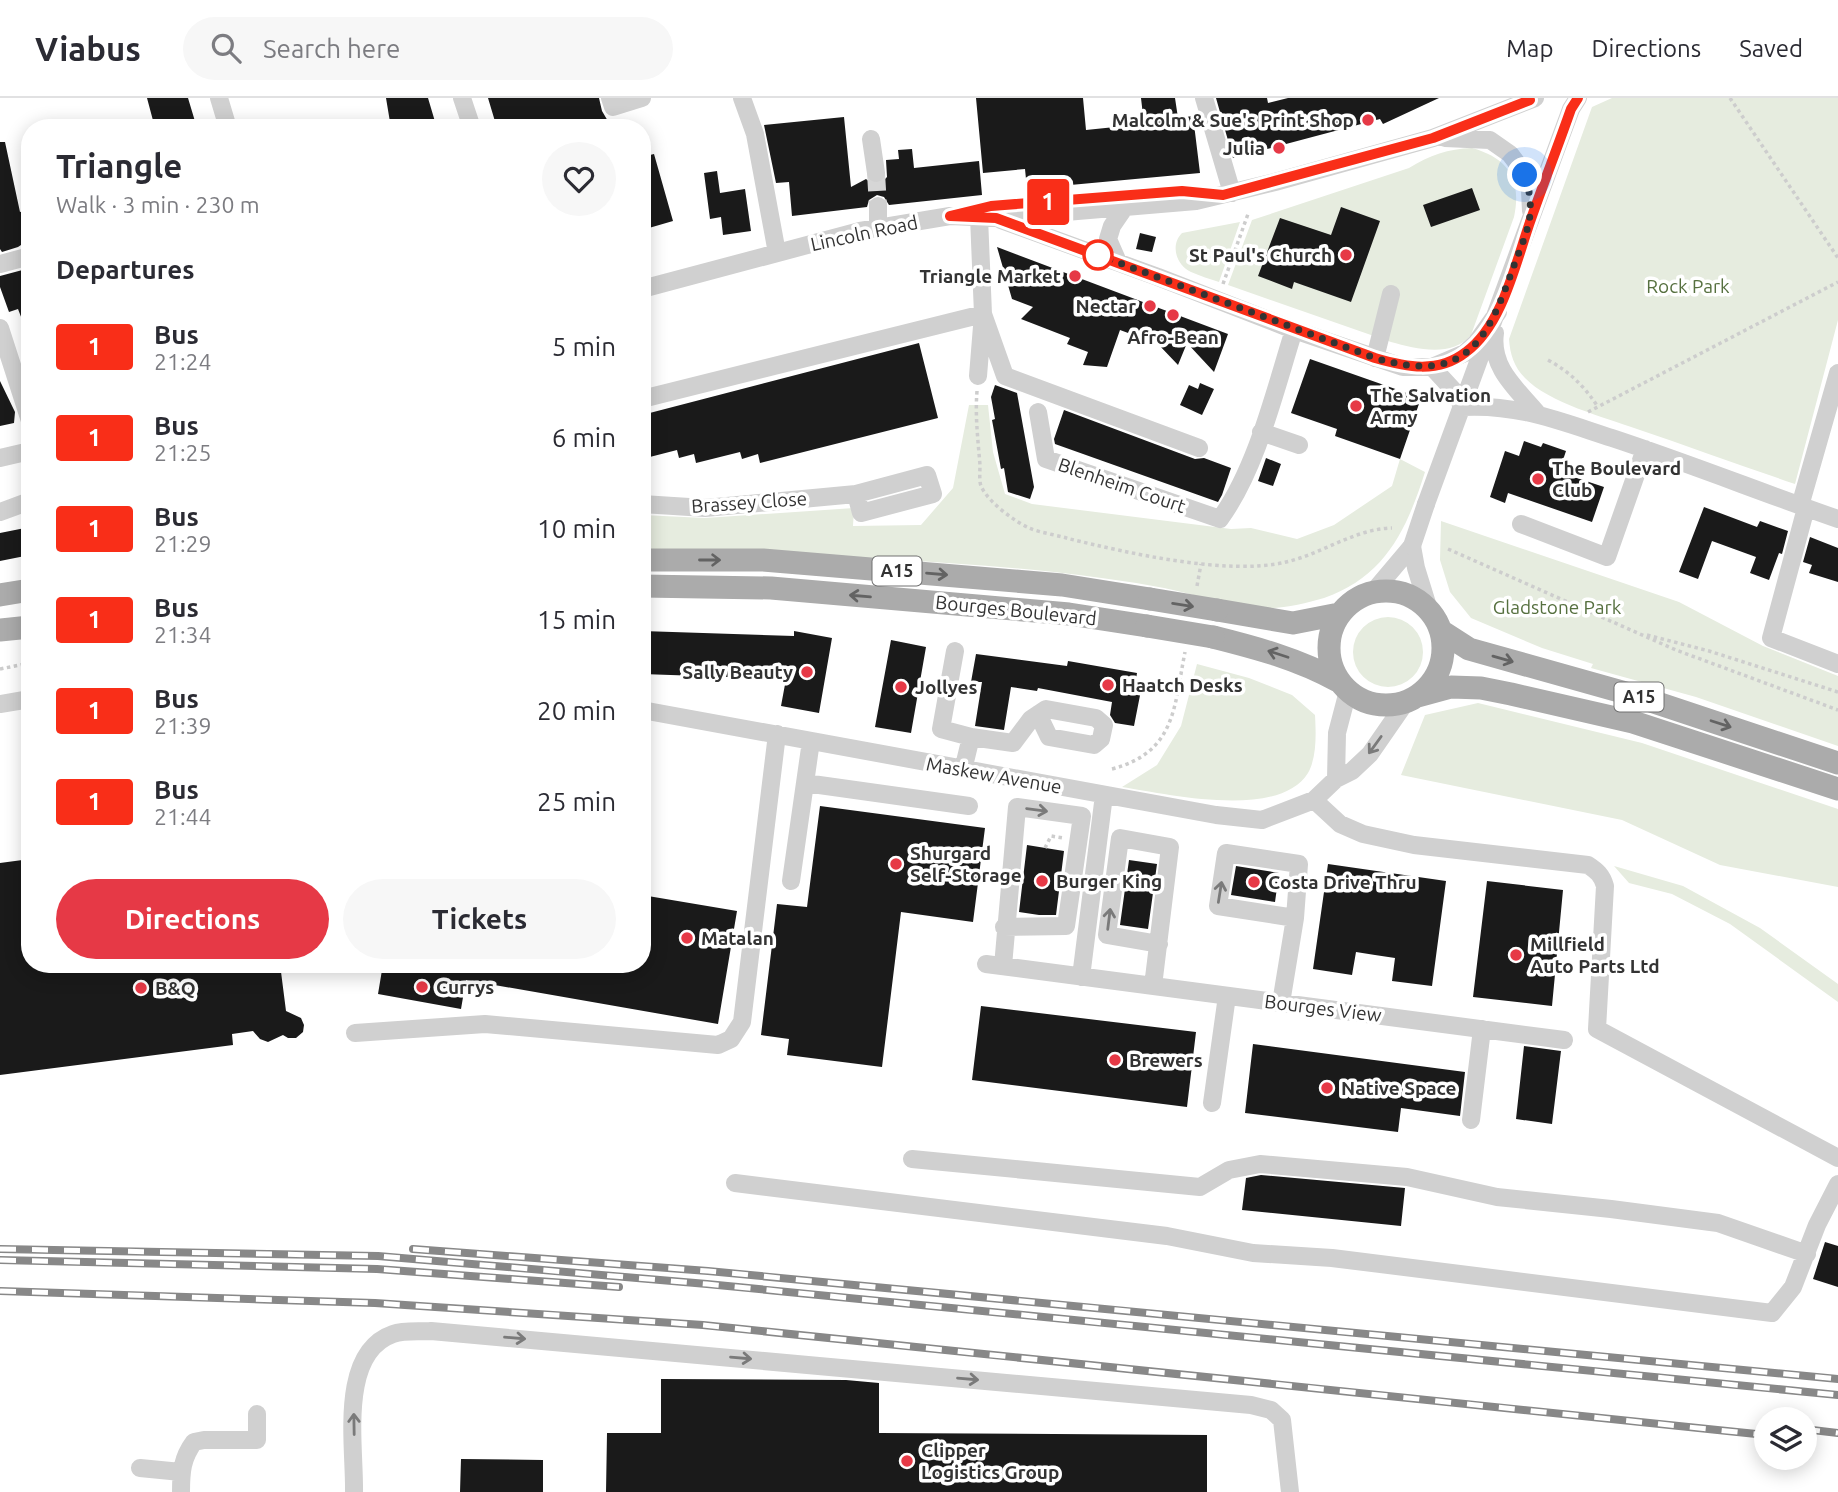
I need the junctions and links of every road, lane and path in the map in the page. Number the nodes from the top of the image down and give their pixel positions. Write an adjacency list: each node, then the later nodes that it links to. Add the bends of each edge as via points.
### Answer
1 (219, 98): 10 (street)
2 (462, 98): 11 (street)
3 (610, 98): 4 (street, via 613,107)
4 (642, 98)
5 (742, 98): 23 (street, via 755,134)
6 (1204, 98): 15 (street)
7 (1535, 98): 12 (street, Lincoln Road)
8 (1578, 98): 21 (street)
9 (1730, 98): 25 (path)
10 (225, 119)
11 (469, 119)
12 (1433, 138): 15 (street, Lincoln Road); 21 (street, via 1490,140 1510,154 1525,175)
13 (871, 139): 14 (street)
14 (876, 173)
15 (1228, 194): 17 (street, Lincoln Road); 19 (street, via 1182,191 991,206)
16 (878, 206): 22 (street)
17 (1125, 207): 20 (street, Lincoln Road); 26 (street, via 1108,239)
18 (1248, 214): 29 (path)
19 (950, 216): 20 (street, Lincoln Road); 22 (street, Lincoln Road)
20 (988, 217): 26 (street); 33 (street)
21 (1531, 218): 32 (street)
22 (878, 228): 23 (street, Lincoln Road)
23 (777, 253): 30 (street, Lincoln Road)
24 (21, 258): 27 (street)
25 (1838, 258)
26 (1118, 262): 35 (street)
27 (0, 264)
28 (1838, 282): 44 (path)
29 (1223, 286)
30 (651, 287)
31 (1391, 294): 36 (street)
32 (1498, 313): 38 (street, via 1465,353); 43 (street); 46 (street, via 1493,346 1496,363)
33 (983, 314): 40 (street); 42 (street); 50 (street, via 1005,376)
34 (0, 328): 41 (street)
35 (1294, 330): 36 (street); 48 (street)
36 (1375, 358): 38 (street, via 1403,367)
37 (1548, 360): 44 (path, via 1569,372)
38 (1432, 367): 43 (street, via 1456,393)
39 (1838, 375): 57 (street)
40 (978, 376): 65 (path, via 981,486 1003,512 1030,528 1090,544)
41 (21, 393)
42 (651, 397)
43 (1462, 407): 46 (street, via 1500,406); 62 (street, bridge)
44 (1598, 407): 47 (path, via 1588,412)
45 (1038, 412): 48 (street, Blenheim Court, via 1046,459 1220,519 1234,500)
46 (1537, 413): 47 (street)
47 (1582, 428): 51 (street)
48 (1261, 432): 49 (street)
49 (1299, 445)
50 (1199, 448)
51 (1645, 449): 57 (street); 60 (street, via 1607,557)
52 (21, 453): 53 (street)
53 (0, 458)
54 (856, 494): 56 (street, Brassey Close, via 705,508)
55 (21, 504): 58 (street)
56 (651, 505)
57 (1803, 507): 59 (street); 81 (street, via 1770,638)
58 (0, 512)
59 (1838, 519)
60 (1521, 524)
61 (1392, 527): 65 (path, via 1359,534 1285,563 1245,567)
62 (1412, 546): 68 (street); 73 (street)
63 (1448, 549): 78 (path)
64 (651, 560): 74 (main road, Bourges Boulevard / A15, one-way to 74, bridge, via 763,560 1062,584 1293,623)
65 (1201, 564): 67 (path)
66 (651, 586): 84 (main road, Bourges Boulevard / A15, one-way to 66, bridge, via 1309,665 1274,653 1213,637 1069,614 771,588)
67 (1197, 586)
68 (1374, 591): 73 (main road, via 1399,592); 74 (main road)
69 (21, 592): 70 (main road)
70 (0, 595)
71 (21, 603): 72 (main road)
72 (0, 604)
73 (1429, 610): 77 (main road)
74 (1339, 614): 84 (main road, via 1332,628 1329,657)
75 (21, 628): 76 (main road)
76 (0, 630)
77 (1441, 631): 86 (main road, via 1440,668 1431,684); 95 (main road, A15, one-way to 95, via 1469,649 1633,695)
78 (1635, 632): 85 (path); 89 (path)
79 (955, 651): 93 (street, via 941,729)
80 (1185, 652): 96 (path, via 1170,724 1155,747 1133,763)
81 (1838, 664)
82 (21, 665): 83 (path)
83 (0, 669)
84 (1343, 686): 86 (main road, via 1377,705); 98 (street)
85 (1838, 692)
86 (1412, 699): 98 (street, Maskew Avenue, one-way to 98, via 1370,754); 100 (main road, A15, via 1451,687 1511,694 1633,722)
87 (21, 700): 88 (street)
88 (0, 704)
89 (1838, 710)
90 (651, 712): 92 (street, Maskew Avenue)
91 (1038, 714): 93 (street, via 1013,743)
92 (778, 734): 94 (street, Maskew Avenue); 115 (street, via 742,1022 731,1039 718,1045 485,1024)
93 (971, 737): 97 (street)
94 (811, 741): 97 (street, Maskew Avenue); 99 (street)
95 (1838, 763)
96 (1112, 769)
97 (963, 770): 101 (street, Maskew Avenue)
98 (1336, 779): 102 (street, Maskew Avenue)
99 (805, 783): 103 (street); 106 (street)
100 (1838, 789)
101 (1104, 795): 102 (street, Maskew Avenue, via 1262,820); 110 (street)
102 (1314, 800): 119 (street, via 1340,824 1363,834 1596,870 1605,886 1597,1029)
103 (969, 806)
104 (1051, 836): 105 (path)
105 (1045, 848)
106 (791, 881)
107 (1295, 918): 107 (street, one-way to 107, via 1218,906 1226,853 1299,864); 113 (street)
108 (1004, 927): 108 (street, one-way to 108, via 1017,807 1082,816 1066,926); 110 (street, Bourges View, via 995,965)
109 (1159, 944): 109 (street, one-way to 109, via 1107,935 1120,838 1170,847); 111 (street)
110 (1081, 976): 111 (street, Bourges View)
111 (1153, 986): 112 (street, Bourges View)
112 (1227, 996): 113 (street, Bourges View); 117 (street)
113 (1281, 1003): 114 (street, Bourges View)
114 (1482, 1029): 116 (street, Bourges View); 118 (street)
115 (355, 1033)
116 (1564, 1040)
117 (1212, 1103)
118 (1471, 1120)
119 (1838, 1158)
120 (912, 1159): 123 (street, via 1200,1186 1229,1170 1260,1164 1407,1177 1497,1197 1717,1223)
121 (735, 1183): 123 (street, via 1167,1236 1253,1253 1346,1259 1772,1313 1793,1287)
122 (1838, 1184): 123 (street)
123 (1807, 1254)
124 (257, 1414): 126 (street, via 257,1440 194,1442)
125 (140, 1468): 126 (street)
126 (181, 1472): 127 (street)
127 (181, 1492)
128 (354, 1492): 129 (street, one-way to 129, via 354,1389 360,1369 382,1339 396,1333 431,1331 1251,1405 1271,1410 1282,1420)
129 (1290, 1492)

